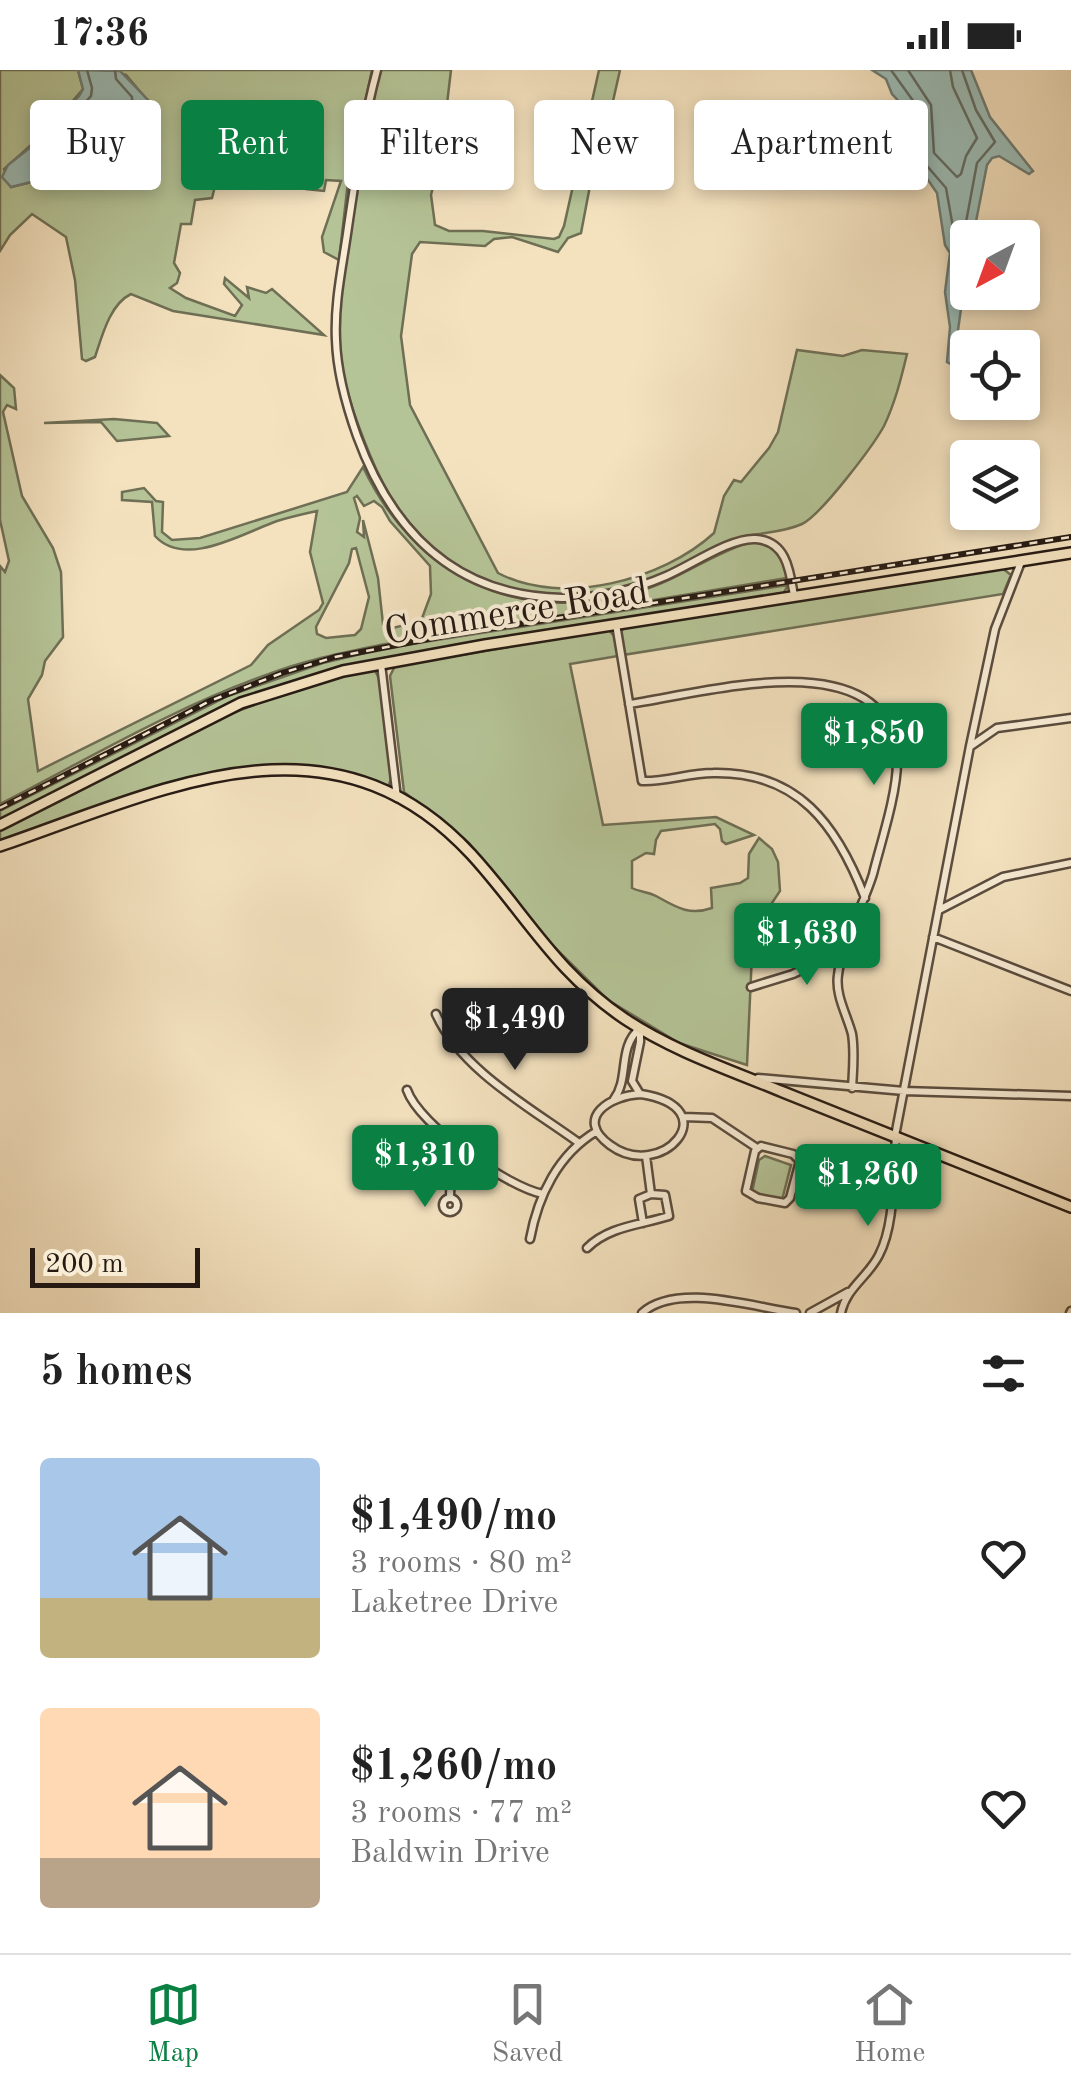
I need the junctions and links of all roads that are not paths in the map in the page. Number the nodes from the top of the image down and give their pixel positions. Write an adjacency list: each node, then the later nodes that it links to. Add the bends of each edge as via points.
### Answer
1 (376, 70): 4 (street, via 354,173 336,340 359,439 399,518 449,566 514,592 564,598 617,592 756,539 782,552)
2 (1071, 552): 3 (main road, Commerce Road)
3 (1021, 560): 4 (main road, Commerce Road); 9 (street, via 999,618)
4 (794, 596): 5 (main road, Commerce Road)
5 (616, 624): 6 (main road, Commerce Road); 7 (street)
6 (380, 662): 10 (street); 11 (main road, Commerce Road, via 240,703)
7 (628, 704): 14 (street, via 642,781 724,773 788,791 821,815); 14 (street, via 781,681 835,686 867,702 888,726 896,768)
8 (1071, 718): 9 (street, via 997,728)
9 (970, 746): 15 (street)
10 (397, 798): 12 (main road, via 322,773 236,771); 21 (main road, via 457,840 551,955)
11 (0, 825)
12 (0, 846)
13 (1071, 862): 15 (street, via 1003,877)
14 (865, 899): 17 (street)
15 (939, 910): 16 (street)
16 (933, 937): 19 (street); 25 (street)
17 (847, 947): 18 (street); 23 (street, via 838,980 853,1044)
18 (751, 987)
19 (1071, 990)
20 (436, 1014): 32 (street, via 472,1064)
21 (640, 1028): 22 (main road); 26 (street, via 632,1081); 28 (street, via 624,1052)
22 (750, 1078): 23 (street); 31 (main road)
23 (852, 1088): 25 (street)
24 (407, 1090): 33 (street, via 423,1116)
25 (904, 1091): 27 (street); 31 (street)
26 (641, 1094): 28 (street); 29 (street, via 666,1101)
27 (1071, 1096)
28 (614, 1098): 30 (street, via 598,1112)
29 (684, 1116): 34 (street, via 712,1118); 35 (street, via 675,1144)
30 (597, 1131): 32 (street); 35 (street, via 616,1149)
31 (896, 1136): 39 (main road); 43 (street, via 885,1240 877,1260)
32 (579, 1143): 36 (street)
33 (458, 1147): 36 (street); 38 (street)
34 (757, 1148): 34 (street, via 746,1192 785,1203 798,1156)
35 (646, 1156): 37 (street)
36 (543, 1194): 41 (street)
37 (651, 1194): 40 (street, via 638,1201); 40 (street, via 667,1196 670,1215)
38 (450, 1198)
39 (1071, 1207)
40 (643, 1223): 42 (street)
41 (530, 1239)
42 (587, 1248)
43 (848, 1292): 46 (street); 47 (street)
44 (642, 1313): 45 (street, via 683,1297)
45 (796, 1313)
46 (810, 1313)
47 (841, 1313)

